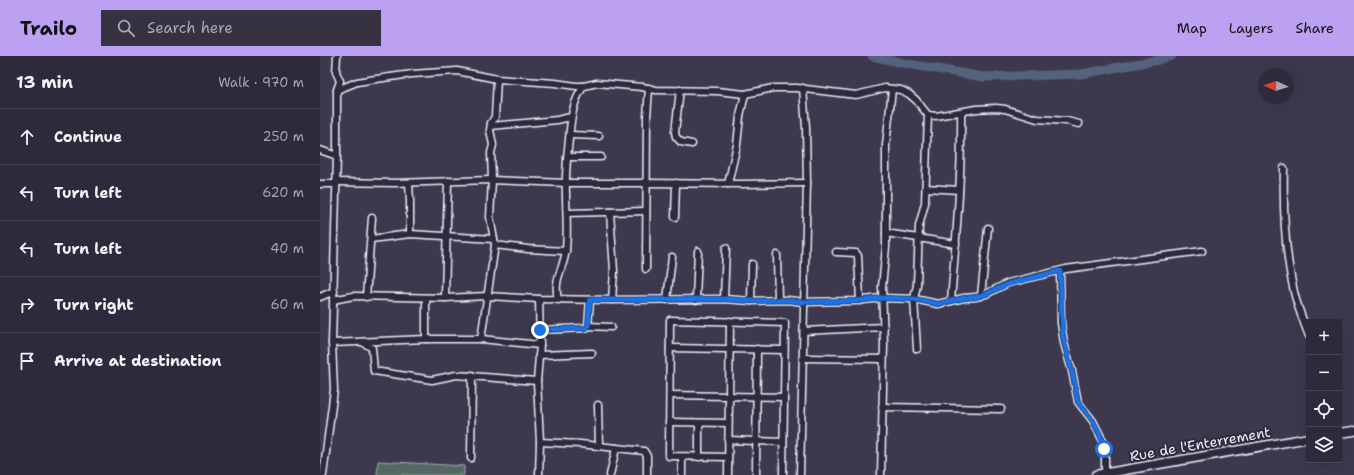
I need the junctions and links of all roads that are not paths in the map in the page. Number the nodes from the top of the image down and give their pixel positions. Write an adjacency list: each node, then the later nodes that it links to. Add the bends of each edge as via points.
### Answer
1 (337, 56): 7 (street, via 336,72 340,81)
2 (497, 79): 3 (street); 7 (street, via 458,71 412,74 357,82); 14 (street, via 495,117)
3 (584, 86): 4 (street, via 597,83); 12 (street, via 576,99)
4 (649, 88): 8 (street); 28 (street)
5 (803, 88): 6 (street, via 851,95 885,88); 9 (street, via 773,88); 30 (street)
6 (892, 89): 11 (street, via 901,90 916,100); 41 (street, via 886,145)
7 (337, 90): 19 (street)
8 (680, 90): 9 (street); 17 (street, via 676,137 681,142)
9 (745, 94): 32 (street)
10 (961, 112): 11 (street); 13 (street, via 996,108 1036,119); 34 (street)
11 (928, 116): 33 (street)
12 (571, 117): 14 (street); 15 (street)
13 (1079, 124)
14 (491, 126): 23 (street)
15 (570, 136): 16 (street); 20 (street)
16 (599, 136)
17 (692, 144)
18 (320, 150): 19 (street)
19 (337, 156): 26 (street)
20 (568, 157): 21 (street); 27 (street)
21 (601, 157)
22 (1284, 168): 84 (street, via 1285,246 1293,288)
23 (492, 180): 24 (street); 27 (street); 46 (street, via 490,217)
24 (448, 181): 25 (street); 43 (street)
25 (409, 182): 26 (street); 42 (street)
26 (336, 183): 31 (street); 58 (street)
27 (566, 183): 28 (street); 37 (street)
28 (646, 183): 29 (street); 35 (street)
29 (676, 183): 32 (street); 38 (street)
30 (807, 183): 32 (street); 79 (street)
31 (320, 184)
32 (728, 184)
33 (926, 188): 34 (street); 44 (street)
34 (959, 190): 47 (street)
35 (646, 211): 36 (street); 56 (street)
36 (610, 212): 37 (street); 72 (street, via 614,271)
37 (567, 213): 49 (street)
38 (675, 217)
39 (372, 218): 45 (street)
40 (988, 228): 60 (street)
41 (886, 233): 44 (street); 65 (street)
42 (410, 234): 43 (street); 45 (street)
43 (446, 236): 46 (street); 64 (street)
44 (919, 238): 47 (street); 68 (street)
45 (371, 240): 62 (street)
46 (494, 242): 49 (street, via 528,249); 59 (street)
47 (956, 244): 78 (street)
48 (726, 248): 67 (street)
49 (566, 250): 70 (street, via 557,278)
50 (698, 251): 74 (street)
51 (1202, 251): 57 (street)
52 (836, 252): 77 (street, via 852,252 858,256)
53 (777, 255): 75 (street)
54 (672, 257): 73 (street)
55 (752, 264): 76 (street)
56 (646, 269)
57 (1060, 271): 60 (street, via 1008,284); 128 (street, via 1064,343 1078,402 1093,421 1103,441)
58 (334, 292): 61 (street); 69 (street)
59 (487, 296): 64 (street); 66 (street); 88 (street)
60 (981, 296): 78 (street)
61 (320, 297)
62 (366, 297): 63 (street); 69 (street, via 353,296)
63 (426, 298): 64 (street); 87 (street)
64 (445, 298)
65 (882, 298): 68 (street); 77 (street); 83 (street)
66 (538, 299): 70 (street); 85 (street)
67 (724, 299): 74 (street); 76 (street)
68 (914, 299): 78 (street, via 938,304); 95 (street)
69 (333, 300): 90 (street)
70 (558, 300): 71 (street)
71 (590, 300): 72 (street); 81 (street)
72 (612, 300): 73 (street)
73 (667, 300): 74 (street)
74 (696, 300)
75 (778, 300): 76 (street); 79 (street)
76 (751, 301)
77 (860, 301): 79 (street)
78 (951, 301)
79 (804, 302): 86 (street)
80 (730, 321): 92 (street, via 670,320); 93 (street); 96 (street, via 785,322)
81 (588, 326): 82 (street); 85 (street)
82 (611, 327)
83 (884, 327): 86 (street); 100 (street)
84 (1306, 327)
85 (540, 330): 91 (street)
86 (804, 331): 99 (street)
87 (426, 339): 88 (street); 89 (street)
88 (481, 339): 91 (street)
89 (362, 342): 90 (street); 101 (street, via 372,348 374,371 432,380)
90 (332, 343): 127 (street, via 334,390)
91 (540, 345): 98 (street)
92 (670, 348): 93 (street); 103 (street)
93 (729, 348): 94 (street); 104 (street)
94 (757, 349): 96 (street); 105 (street)
95 (917, 349)
96 (784, 350): 106 (street)
97 (592, 354): 98 (street)
98 (539, 355): 102 (street)
99 (803, 358): 100 (street); 136 (street)
100 (883, 359): 108 (street)
101 (472, 375): 102 (street); 125 (street)
102 (537, 381): 118 (street)
103 (670, 395): 104 (street); 110 (street)
104 (729, 395): 105 (street); 112 (street)
105 (756, 396): 106 (street); 117 (street)
106 (784, 397): 119 (street)
107 (598, 405): 120 (street)
108 (882, 407): 109 (street); 137 (street)
109 (1001, 409)
110 (669, 422): 111 (street); 122 (street, via 669,456)
111 (699, 423): 112 (street); 123 (street)
112 (728, 423): 116 (street)
113 (1354, 431): 114 (street)
114 (1342, 433)
115 (1306, 439): 126 (street, Rue de l'Enterrement)
116 (728, 440): 117 (street); 124 (street)
117 (756, 441): 119 (street); 134 (street)
118 (540, 442): 120 (street); 129 (street)
119 (783, 442): 135 (street)
120 (599, 446): 121 (street)
121 (616, 448): 130 (street); 131 (street, via 644,451 647,456)
122 (682, 457): 123 (street); 132 (street)
123 (699, 457): 124 (street)
124 (728, 457): 133 (street)
125 (471, 458)
126 (1115, 473): 128 (street, Rue de l'Enterrement)
127 (322, 474)
128 (1105, 474): 138 (street, Rue de l'Enterrement)
129 (540, 475)
130 (610, 475)
131 (647, 475)
132 (682, 475)
133 (728, 475)
134 (756, 475)
135 (783, 475)
136 (800, 475)
137 (881, 475)
138 (1096, 475)

